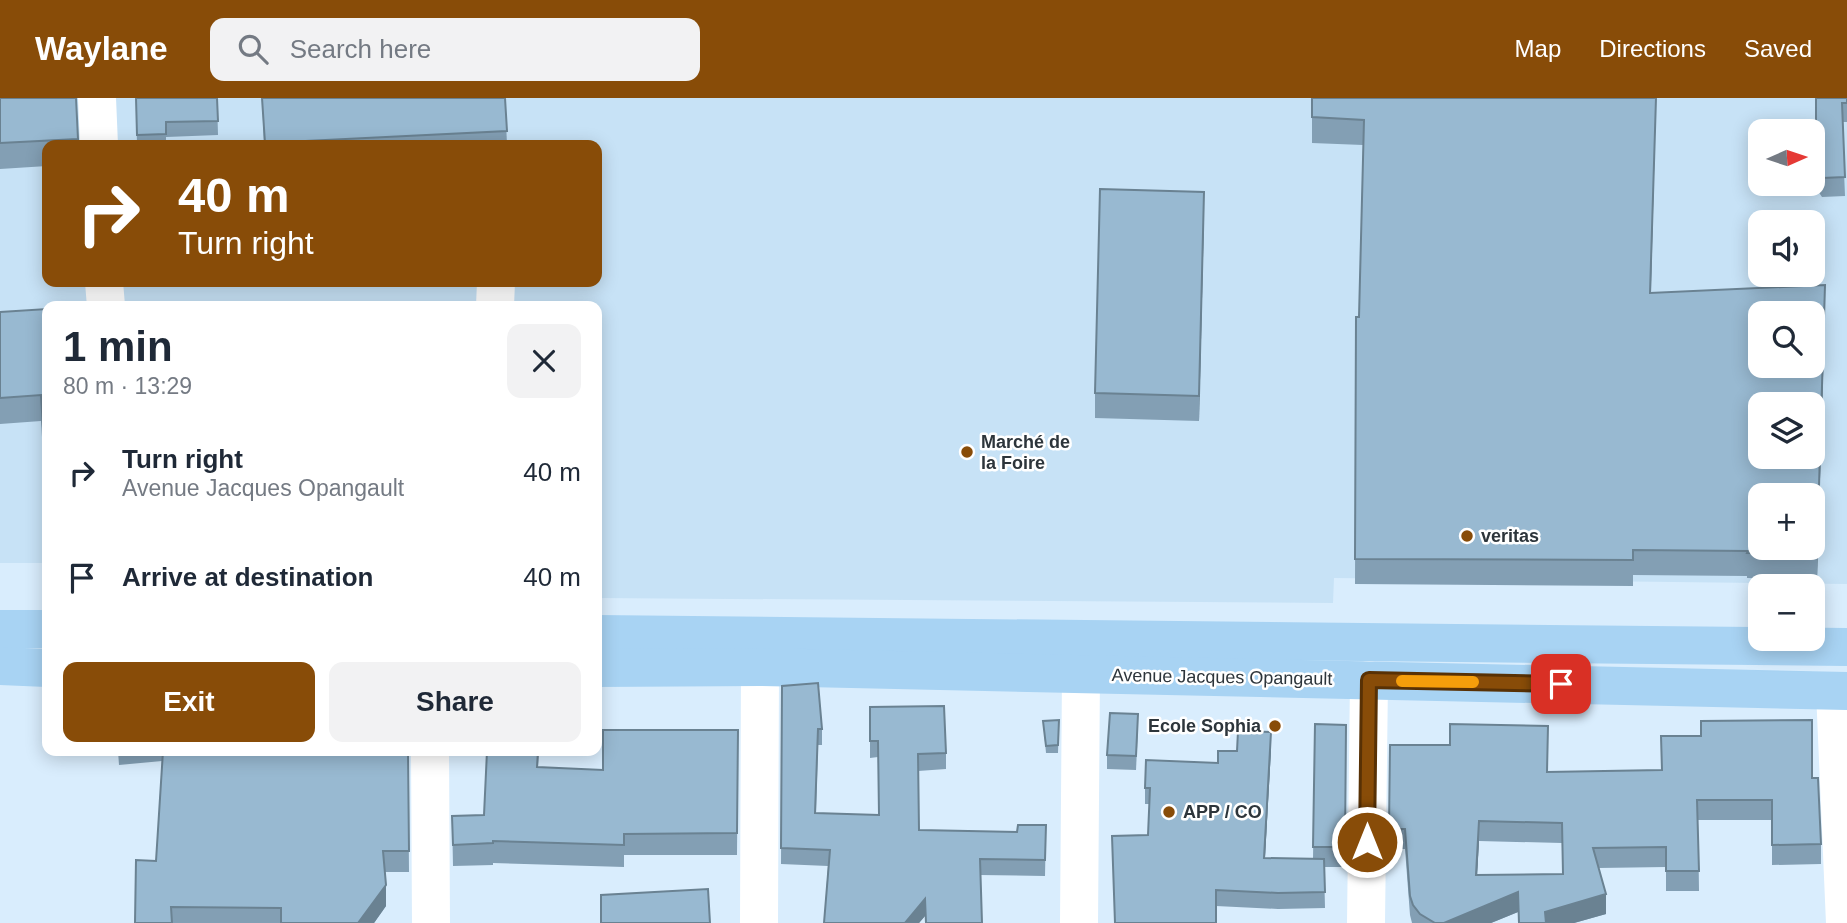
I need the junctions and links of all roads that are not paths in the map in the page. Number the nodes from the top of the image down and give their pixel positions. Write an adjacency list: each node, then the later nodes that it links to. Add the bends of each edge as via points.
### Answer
1 (97, 98): 2 (street)
2 (99, 140)
3 (0, 629): 4 (highway)
4 (42, 629)
5 (602, 634): 6 (highway)
6 (1847, 647)
7 (0, 666): 9 (highway)
8 (760, 667): 10 (highway, Avenue Jacques Opangault); 11 (highway, Avenue Jacques Opangault); 16 (street)
9 (42, 668)
10 (602, 668)
11 (1081, 674): 12 (highway, Avenue Jacques Opangault); 17 (street)
12 (1369, 680): 13 (highway, Avenue Jacques Opangault); 18 (street)
13 (1841, 691): 19 (street)
14 (430, 756): 15 (street)
15 (430, 923)
16 (759, 923)
17 (1079, 923)
18 (1366, 923)
19 (1844, 923)

